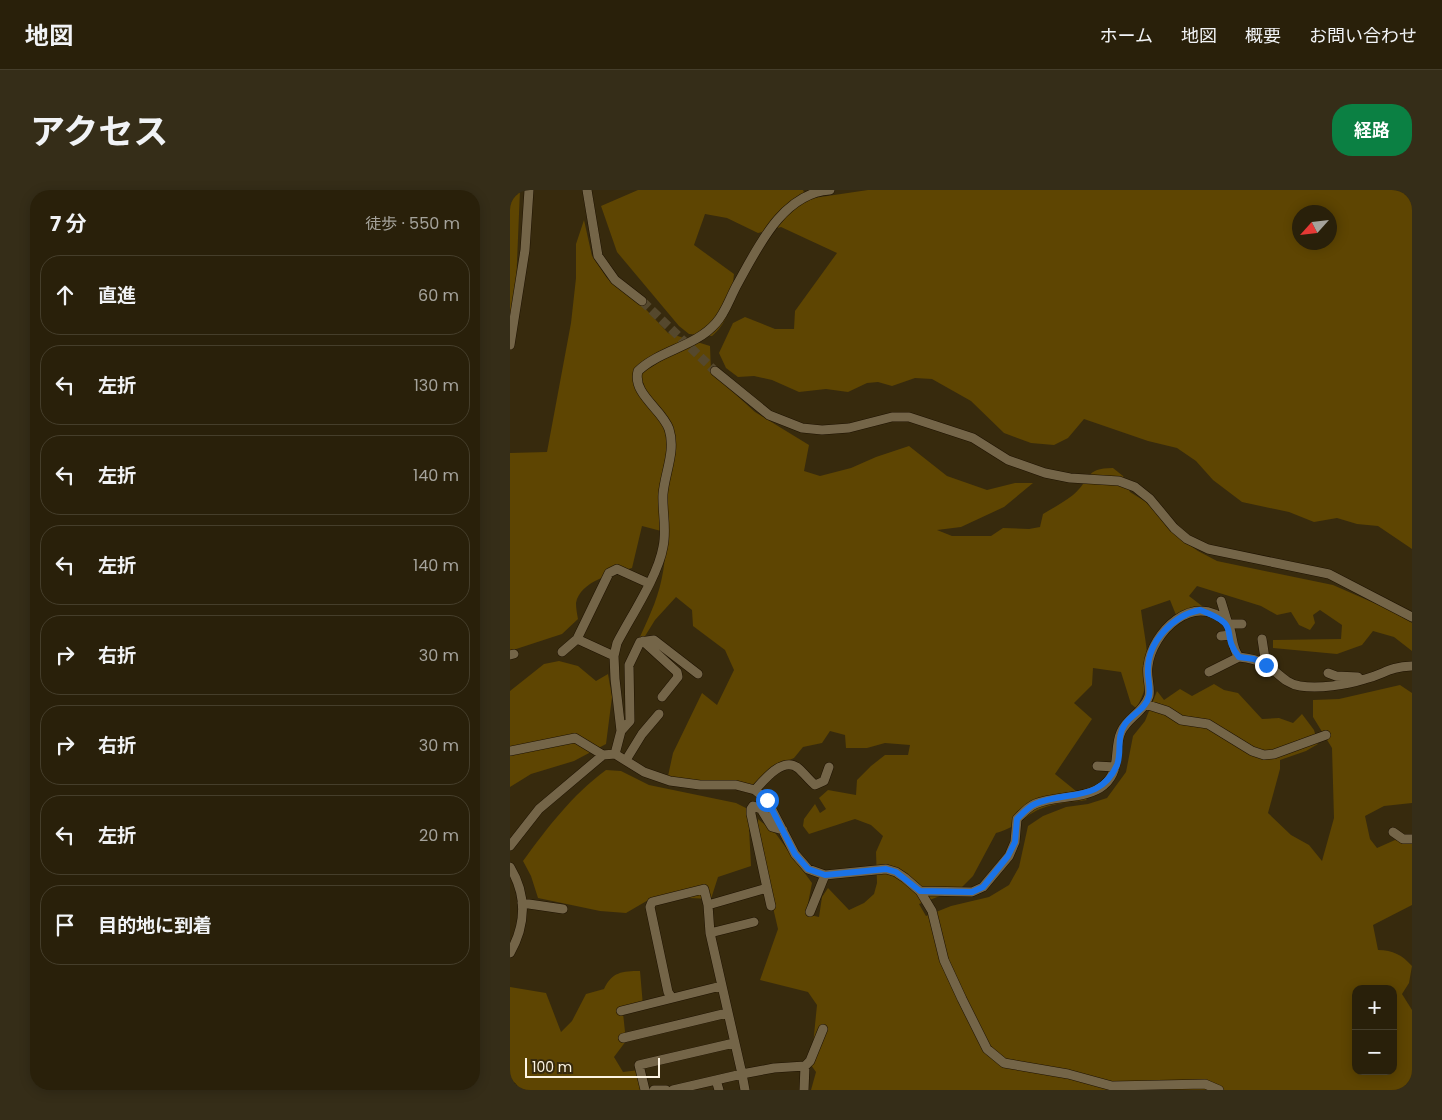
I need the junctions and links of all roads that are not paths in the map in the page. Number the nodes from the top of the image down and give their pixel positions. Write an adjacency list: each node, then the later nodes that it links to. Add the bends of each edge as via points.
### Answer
1 (529, 190): 5 (street, via 525,250)
2 (587, 190): 4 (street, via 598,256 615,280)
3 (830, 190): 7 (street, via 805,195 783,213 756,252 724,312 703,336 638,371 636,378 643,394 659,411 669,430 671,458 663,494 663,547)
4 (642, 301)
5 (510, 345)
6 (715, 371): 9 (street, via 769,415 802,428 850,428 892,417 909,417 973,438 1008,460 1045,472 1070,478 1119,481 1150,499 1187,539 1208,549 1329,574)
7 (648, 583): 14 (street, via 618,569 609,572); 18 (street, via 617,643)
8 (1221, 601): 10 (street)
9 (1412, 617)
10 (1228, 624): 11 (street); 12 (street); 27 (street, via 1200,610 1178,617 1159,638 1151,653 1147,667 1149,696)
11 (1242, 624)
12 (1231, 635): 13 (street); 19 (street)
13 (1220, 636)
14 (577, 639): 17 (street); 18 (street)
15 (1262, 640): 20 (street)
16 (643, 641): 23 (street, via 654,640); 26 (street, via 677,672 678,677); 29 (street, via 629,666 632,712 630,721)
17 (562, 652)
18 (614, 656): 29 (street)
19 (1239, 657): 20 (street); 22 (street)
20 (1266, 665): 25 (street, via 1280,678 1298,686)
21 (1412, 666): 25 (street, via 1394,667)
22 (1209, 672)
23 (698, 674)
24 (1328, 674): 25 (street)
25 (1365, 679)
26 (662, 697)
27 (1145, 704): 30 (street, via 1167,711 1181,720 1208,724 1252,752 1264,755); 37 (street, via 1125,724)
28 (659, 714): 34 (street)
29 (621, 731): 32 (street)
30 (1326, 735)
31 (510, 750): 33 (street, via 575,738)
32 (615, 754): 33 (street); 34 (street)
33 (603, 755): 42 (street, via 539,809)
34 (626, 760): 38 (street, via 644,772 678,782 736,785)
35 (1097, 766): 37 (street)
36 (829, 767): 38 (street, via 824,781 816,785 796,766 787,765 768,776)
37 (1115, 767): 46 (street, via 1105,784 1093,792 1033,805 1017,819 1015,842 1008,856 983,887 972,892)
38 (755, 790): 39 (street, via 767,800)
39 (783, 830): 44 (street, via 795,854 808,869); 45 (street, via 772,828 758,806 751,808)
40 (1393, 832): 41 (street, via 1403,839)
41 (1412, 839)
42 (510, 846)
43 (510, 867): 47 (street, via 518,879)
44 (825, 875): 46 (street, via 886,869 896,872); 51 (street)
45 (766, 888): 48 (street); 49 (street)
46 (920, 891): 72 (street, via 932,911 944,960 962,999 987,1049 1004,1063 1068,1074 1112,1086 1205,1084)
47 (522, 903): 50 (street); 54 (street, via 523,918)
48 (708, 905): 53 (street); 56 (street, via 704,889 652,902 650,907)
49 (771, 906)
50 (563, 909)
51 (810, 912)
52 (754, 922): 53 (street)
53 (710, 933): 55 (street)
54 (510, 953)
55 (721, 986): 56 (street); 58 (street)
56 (672, 998): 57 (street)
57 (620, 1011)
58 (727, 1013): 60 (street); 61 (street)
59 (823, 1029): 62 (street)
60 (623, 1038)
61 (734, 1043): 63 (street); 65 (street, via 639,1065)
62 (805, 1066): 63 (street); 71 (street)
63 (742, 1074): 64 (street); 70 (street)
64 (716, 1080): 68 (street); 69 (street)
65 (644, 1090)
66 (654, 1090): 67 (street)
67 (666, 1090)
68 (673, 1090)
69 (719, 1090)
70 (745, 1090)
71 (804, 1090)
72 (1219, 1090)

